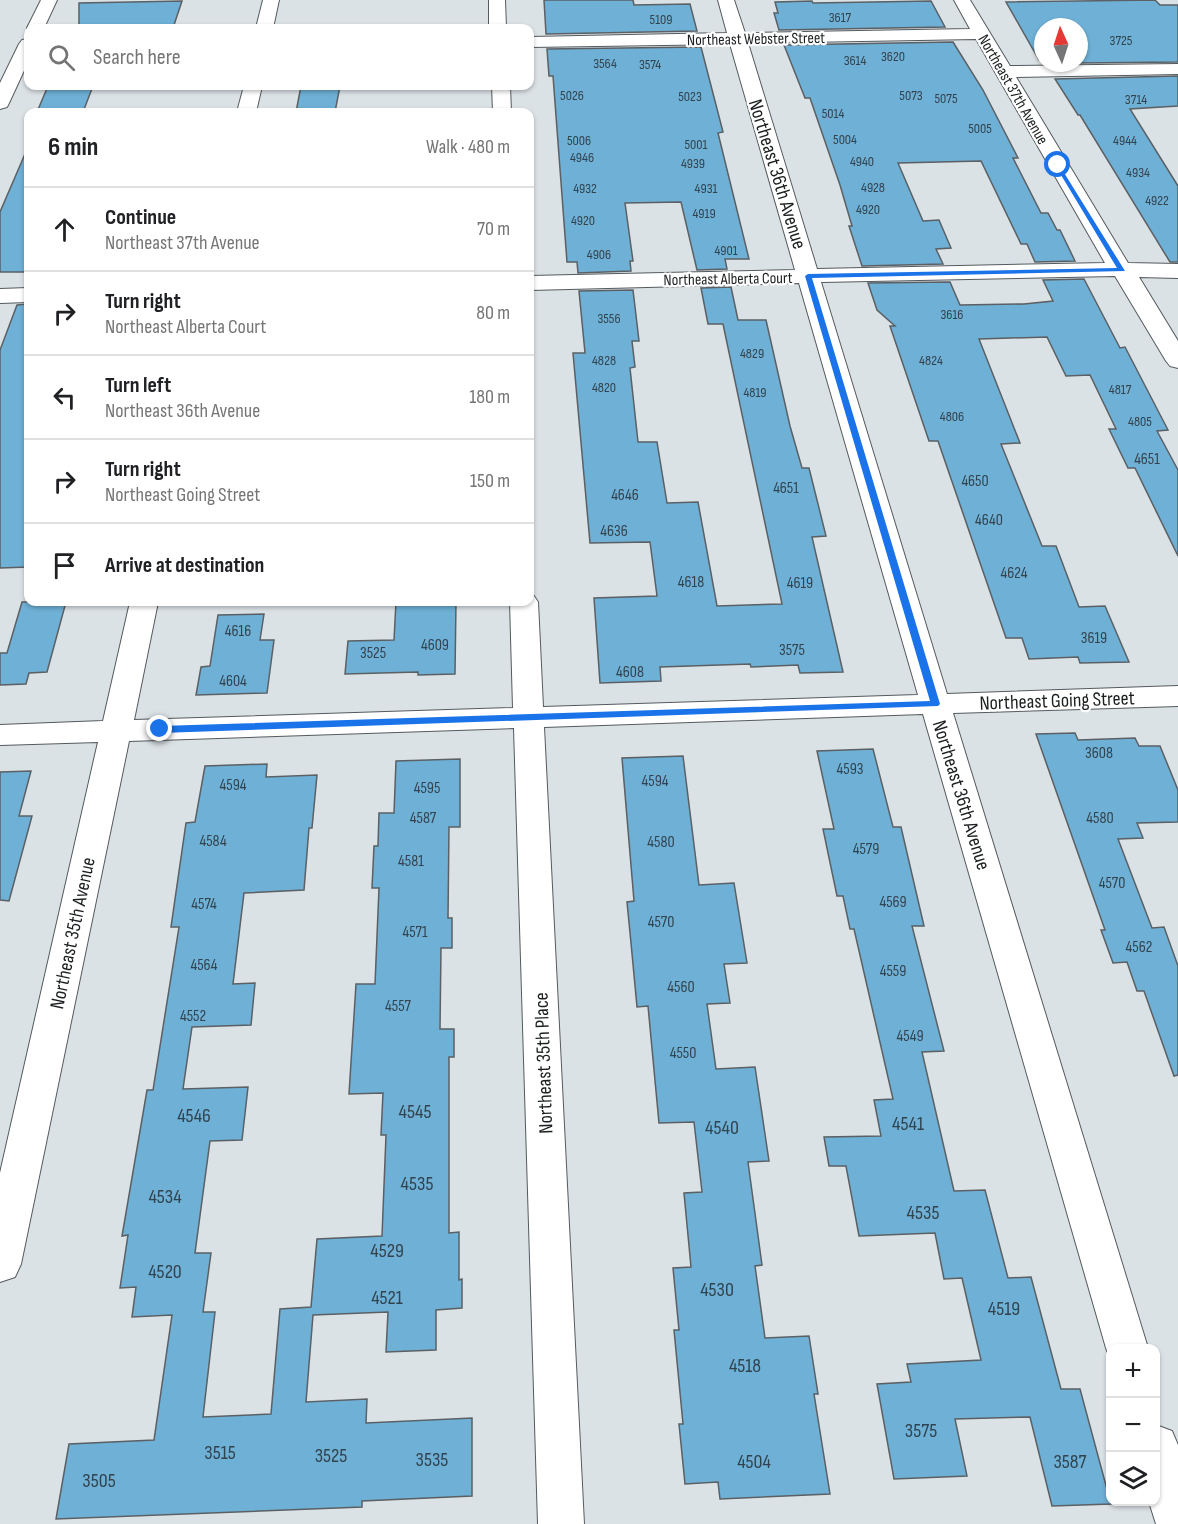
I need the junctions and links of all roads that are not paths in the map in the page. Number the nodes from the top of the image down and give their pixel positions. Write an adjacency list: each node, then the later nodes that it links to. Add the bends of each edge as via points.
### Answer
1 (49, 0): 6 (street)
2 (271, 0): 7 (street)
3 (497, 0): 8 (street)
4 (726, 0): 10 (street, Northeast 36th Avenue)
5 (962, 0): 9 (street, Northeast 37th Avenue)
6 (38, 24)
7 (266, 24)
8 (498, 24)
9 (982, 34): 10 (street, Northeast Webster Street); 16 (street, Northeast 37th Avenue)
10 (737, 38): 11 (street, Northeast Webster Street); 24 (street, Northeast 36th Avenue)
11 (534, 42)
12 (24, 50): 13 (street)
13 (1, 53)
14 (24, 56): 19 (street)
15 (1178, 69): 16 (street)
16 (1004, 72): 22 (street, Northeast 37th Avenue)
17 (252, 90): 20 (street)
18 (501, 90): 21 (street)
19 (0, 103)
20 (249, 108)
21 (502, 108)
22 (1122, 270): 23 (street, Northeast Alberta Court); 24 (street, Northeast Alberta Court); 28 (street, Northeast 37th Avenue)
23 (1178, 271)
24 (808, 276): 25 (street, Northeast Alberta Court); 32 (street, Northeast 36th Avenue)
25 (534, 283)
26 (24, 295): 27 (street)
27 (0, 296)
28 (1178, 361)
29 (143, 606): 34 (street, Northeast 35th Avenue)
30 (524, 606): 33 (street, Northeast 35th Place)
31 (1178, 696): 32 (street, Northeast Going Street)
32 (935, 704): 33 (street, Northeast Going Street); 37 (street, Northeast 36th Avenue)
33 (529, 717): 34 (street, Northeast Going Street); 40 (street, Northeast 35th Place)
34 (116, 731): 35 (street, Northeast Going Street); 36 (street, Northeast 35th Avenue)
35 (0, 735)
36 (0, 1264)
37 (1126, 1344)
38 (1157, 1452): 39 (street)
39 (1178, 1521)
40 (561, 1524)

